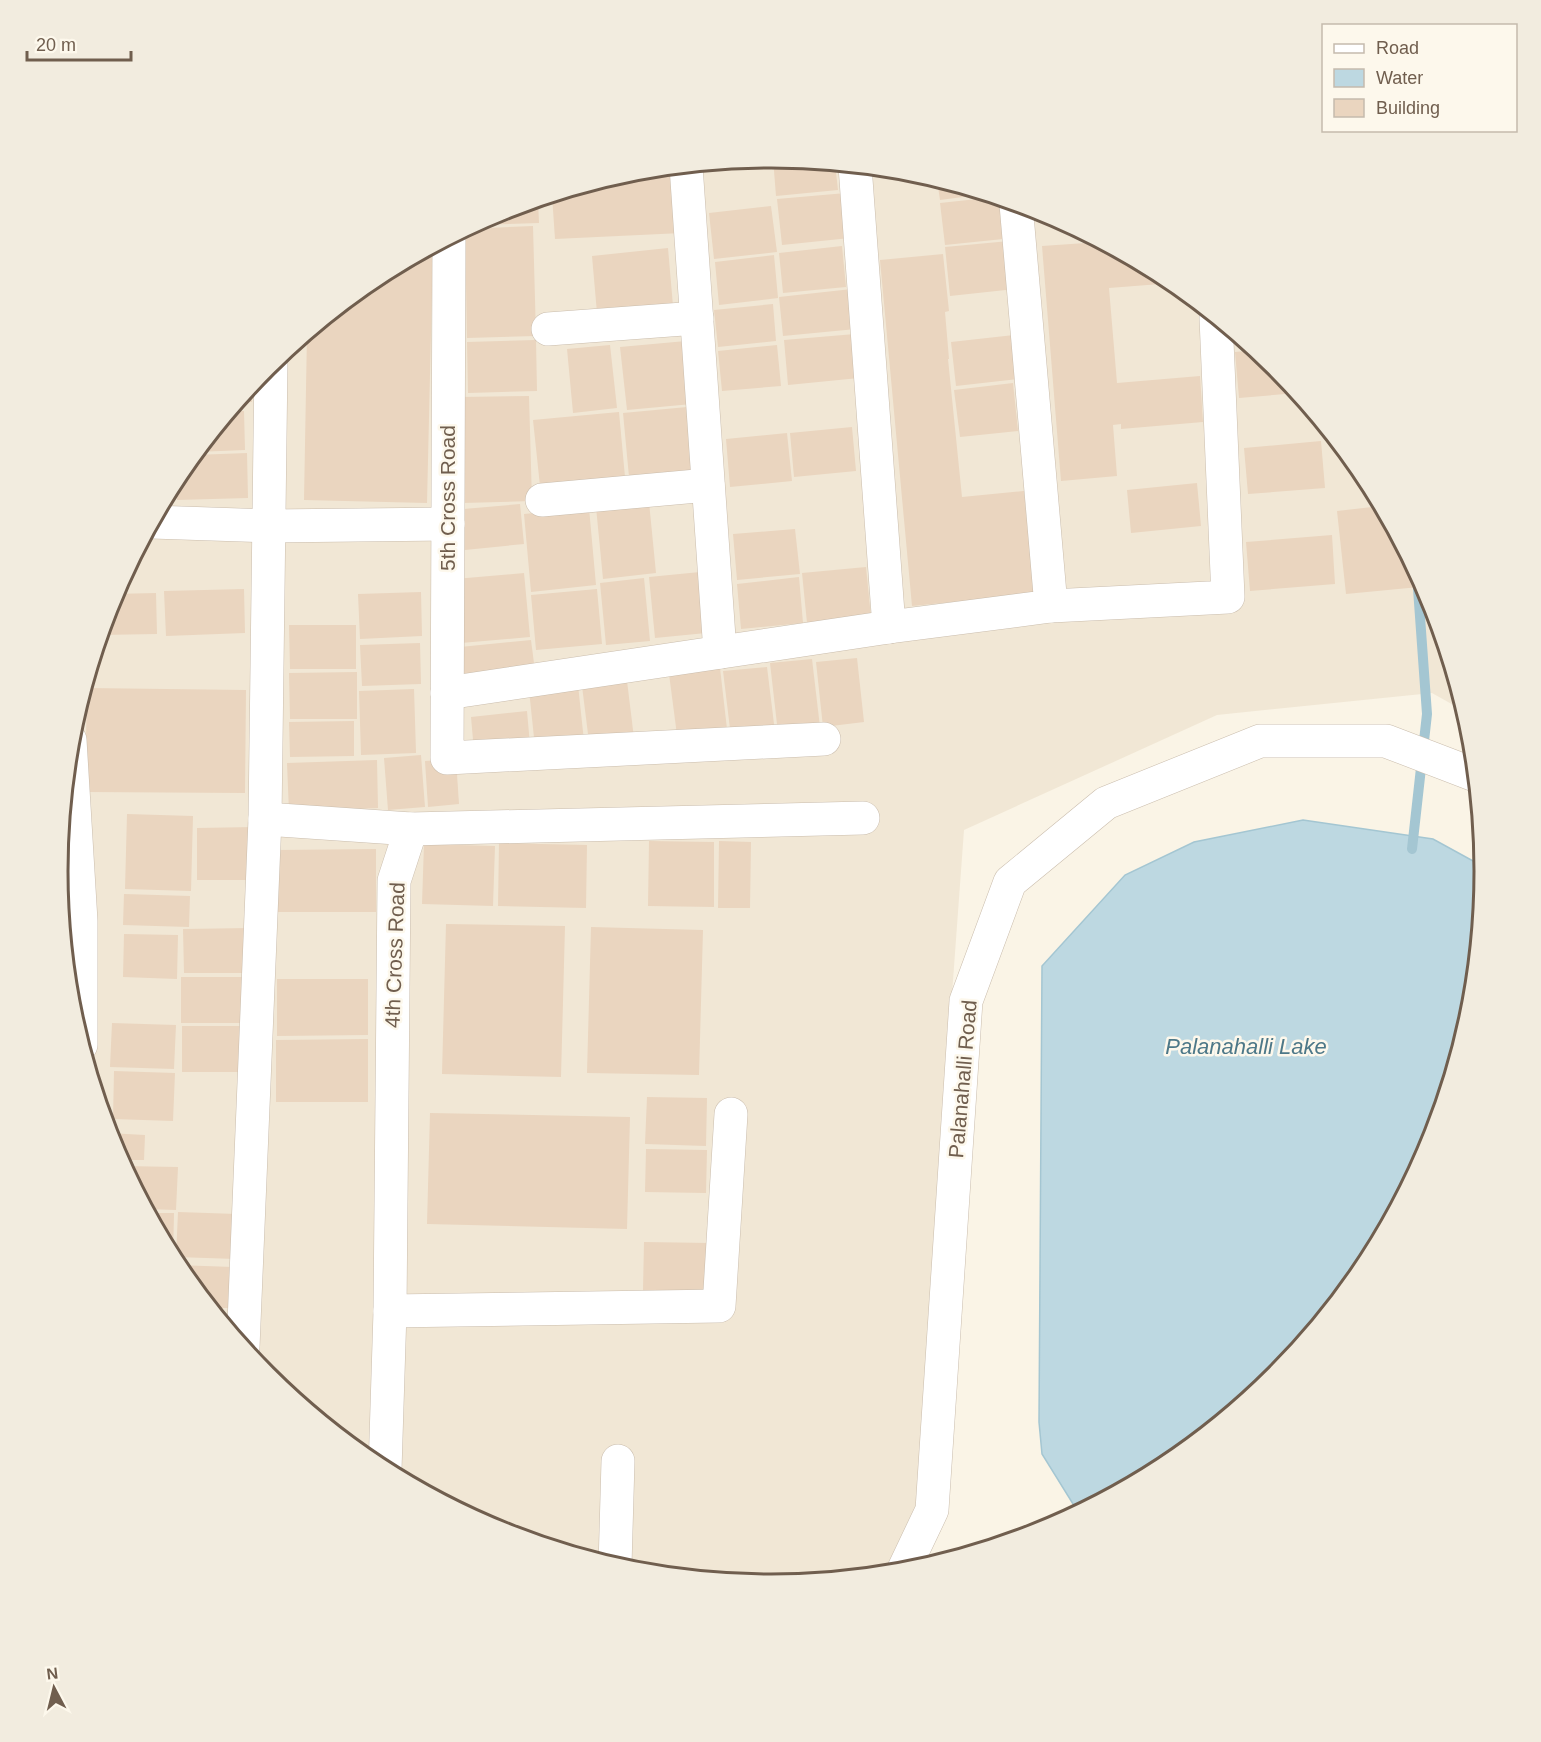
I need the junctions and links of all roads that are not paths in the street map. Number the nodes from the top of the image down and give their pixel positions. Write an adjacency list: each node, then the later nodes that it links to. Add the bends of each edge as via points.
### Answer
1 (687, 173): 5 (street)
2 (856, 173): 15 (street)
3 (1017, 213): 14 (street)
4 (449, 246): 12 (street, 5th Cross Road)
5 (697, 318): 7 (street); 9 (street)
6 (1216, 328): 14 (street, via 1228,597)
7 (548, 329)
8 (271, 376): 13 (street)
9 (708, 485): 10 (street); 16 (street)
10 (543, 500)
11 (160, 522): 13 (street)
12 (448, 524): 13 (street); 17 (street, 5th Cross Road)
13 (270, 526): 22 (street)
14 (1052, 606): 15 (street)
15 (889, 627): 16 (street)
16 (720, 652): 17 (street)
17 (447, 693): 18 (street, 5th Cross Road, via 447,758)
18 (824, 739)
19 (1466, 772): 31 (street, Palanahalli Road, via 1386,741 1260,741 1106,802 1010,882 966,1001 932,1510)
20 (73, 789): 24 (street, via 81,921)
21 (863, 818): 23 (street)
22 (265, 819): 23 (street); 27 (street)
23 (411, 829): 26 (street, 4th Cross Road, via 394,881)
24 (81, 1008)
25 (731, 1114): 26 (street, via 719,1306)
26 (390, 1311): 28 (street, 4th Cross Road)
27 (243, 1337)
28 (384, 1459)
29 (618, 1461): 30 (street)
30 (615, 1556)
31 (909, 1560)

